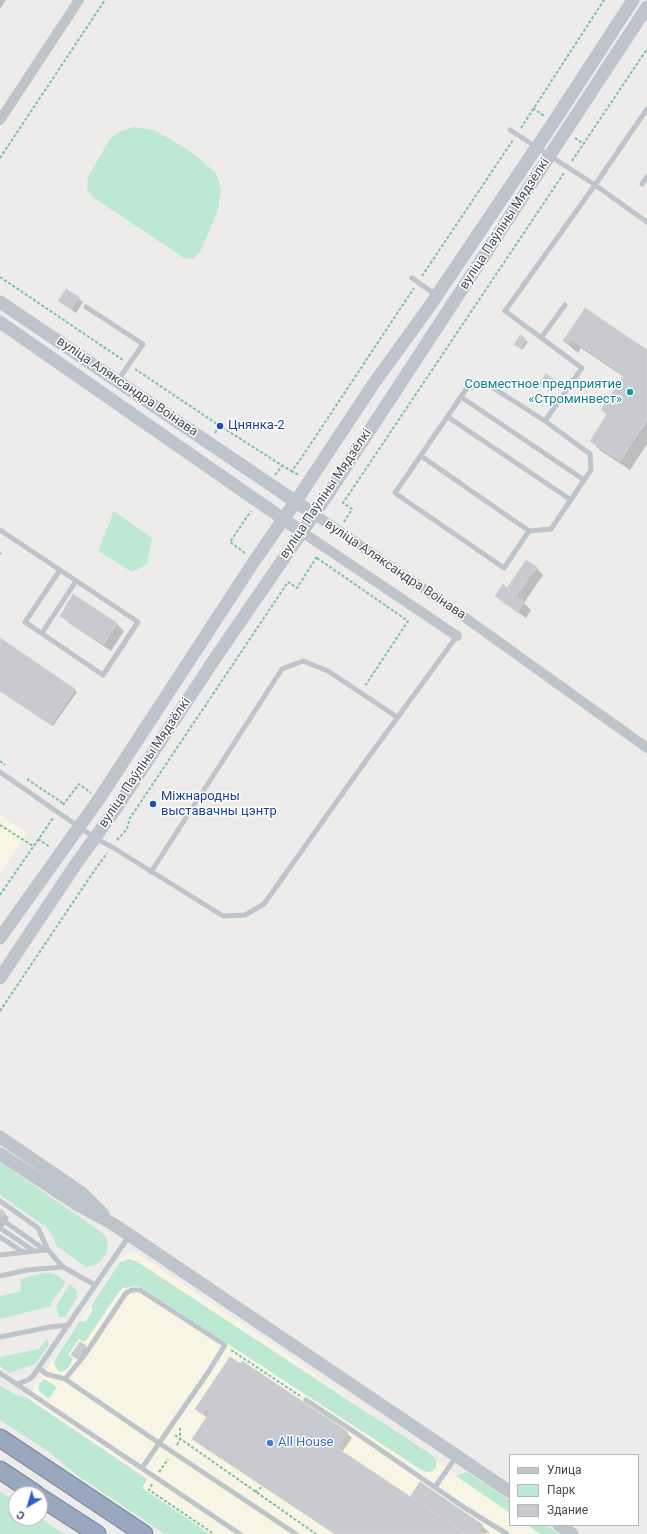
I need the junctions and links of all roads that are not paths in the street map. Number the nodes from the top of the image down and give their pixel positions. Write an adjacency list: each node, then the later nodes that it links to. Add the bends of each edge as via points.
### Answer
1 (79, 0): 5 (street)
2 (633, 0): 7 (street, вуліца Паўліны Мядзёлкі)
3 (647, 7): 8 (street, вуліца Паўліны Мядзёлкі)
4 (647, 109): 11 (lane)
5 (0, 120)
6 (510, 130): 7 (lane)
7 (536, 146): 8 (lane); 14 (street, вуліца Паўліны Мядзёлкі)
8 (550, 156): 11 (lane); 28 (street, вуліца Паўліны Мядзёлкі)
9 (647, 177): 10 (lane)
10 (642, 184)
11 (595, 185): 12 (lane); 19 (lane, via 505,311)
12 (647, 222)
13 (412, 278): 14 (lane)
14 (436, 296): 27 (street, вуліца Паўліны Мядзёлкі, via 374,383)
15 (0, 302): 20 (street, вуліца Аляксандра Воінава)
16 (565, 306): 19 (lane)
17 (86, 307): 20 (lane, via 143,344)
18 (0, 322): 29 (street, вуліца Аляксандра Воінава)
19 (541, 338): 23 (lane, via 582,368)
20 (117, 380): 27 (street, вуліца Аляксандра Воінава)
21 (461, 397): 22 (lane); 23 (lane, via 468,388 487,384); 25 (lane)
22 (448, 417): 24 (lane); 26 (lane)
23 (545, 422): 25 (lane, via 590,454 591,470)
24 (421, 456): 31 (lane); 31 (lane, via 395,493 504,568)
25 (584, 480): 26 (lane)
26 (571, 500): 31 (lane, via 551,529)
27 (296, 501): 28 (street, вуліца Аляксандра Воінава); 29 (street, вуліца Паўліны Мядзёлкі)
28 (314, 514): 32 (street, вуліца Паўліны Мядзёлкі); 38 (street, вуліца Аляксандра Воінава, via 453,609)
29 (284, 519): 32 (street, вуліца Аляксандра Воінава); 40 (street, вуліца Паўліны Мядзёлкі)
30 (0, 531): 33 (lane)
31 (529, 531)
32 (302, 532): 36 (street, вуліца Аляксандра Воінава); 41 (street, вуліца Паўліны Мядзёлкі)
33 (60, 570): 34 (lane); 35 (lane, via 25,622)
34 (76, 581): 35 (lane); 35 (lane, via 138,622 103,676)
35 (42, 633)
36 (457, 636): 37 (lane)
37 (397, 717): 42 (lane, via 264,904 245,915 223,916); 42 (lane, via 328,671 303,661 282,669)
38 (647, 748)
39 (0, 772): 40 (lane)
40 (80, 828): 41 (lane); 43 (street, вуліца Паўліны Мядзёлкі)
41 (95, 838): 42 (lane); 44 (street, вуліца Паўліны Мядзёлкі)
42 (151, 872)
43 (0, 938)
44 (0, 978)
45 (0, 1137): 49 (street, via 82,1193)
46 (0, 1154): 49 (street, via 78,1205)
47 (0, 1201): 53 (lane, via 38,1228)
48 (0, 1219): 53 (lane)
49 (113, 1224): 51 (street)
50 (0, 1228): 54 (lane)
51 (130, 1236): 59 (lane); 69 (street)
52 (0, 1237): 55 (lane)
53 (46, 1250): 54 (lane); 57 (lane)
54 (34, 1251): 55 (lane)
55 (23, 1252): 56 (lane)
56 (0, 1255)
57 (63, 1268): 58 (lane, via 27,1270); 59 (lane)
58 (0, 1276)
59 (95, 1286): 60 (lane)
60 (69, 1325): 61 (lane); 62 (lane)
61 (0, 1337)
62 (39, 1368): 64 (lane, via 46,1374); 65 (lane, via 28,1380)
63 (0, 1373): 65 (lane)
64 (65, 1379): 68 (lane); 68 (lane, via 84,1356 126,1293 132,1290 140,1290 225,1346)
65 (18, 1384): 70 (lane)
66 (306, 1400): 73 (lane)
67 (0, 1438): 78 (highway)
68 (159, 1443): 70 (lane); 80 (lane)
69 (457, 1455): 73 (lane); 74 (street)
70 (142, 1468): 79 (lane)
71 (0, 1470): 72 (highway)
72 (24, 1486)
73 (435, 1487): 81 (lane)
74 (509, 1491)
75 (48, 1502): 77 (highway)
76 (560, 1526): 82 (street)
77 (97, 1534)
78 (144, 1534)
79 (240, 1534)
80 (296, 1534)
81 (507, 1534)
82 (572, 1534)

